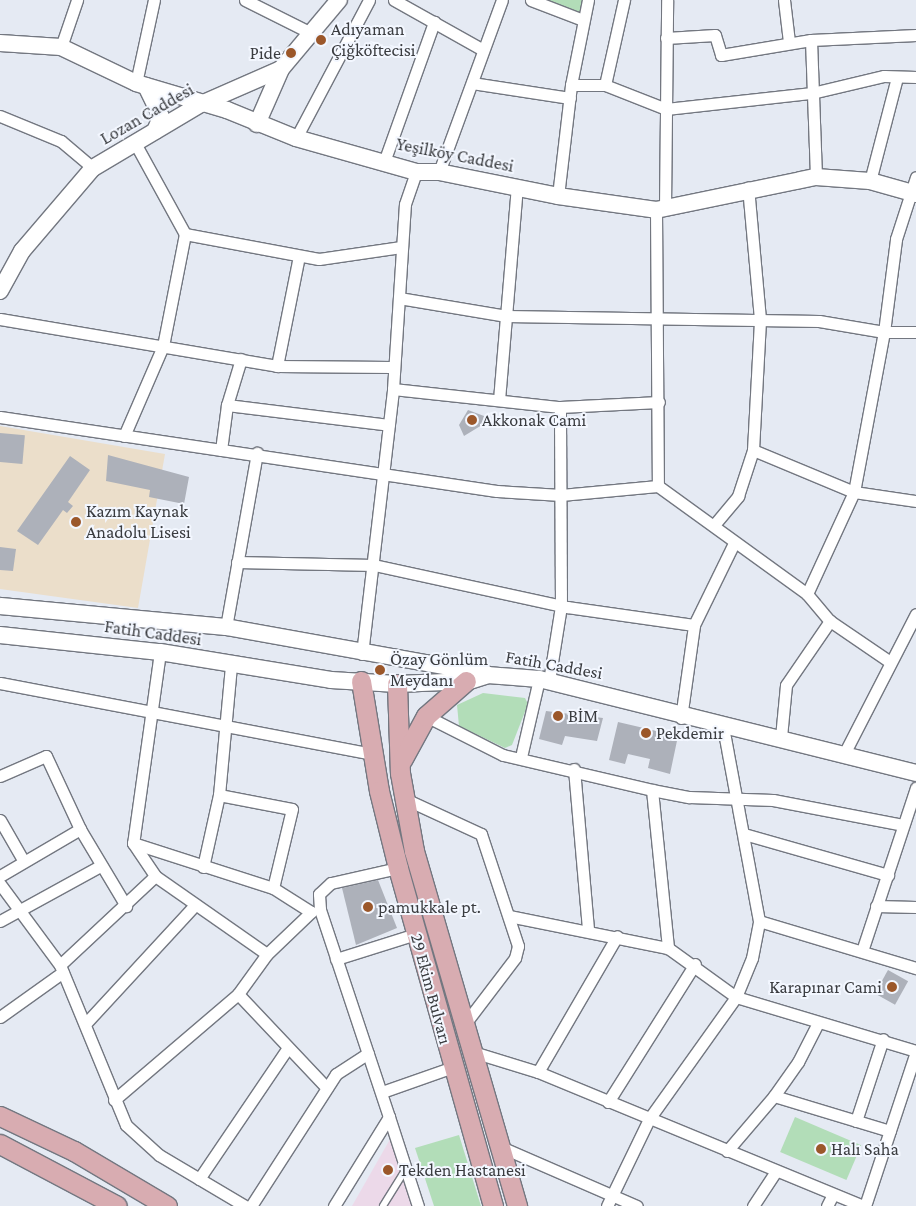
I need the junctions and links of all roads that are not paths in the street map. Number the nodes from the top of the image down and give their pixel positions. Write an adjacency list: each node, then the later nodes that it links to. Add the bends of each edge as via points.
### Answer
1 (77, 0): 21 (street)
2 (154, 0): 27 (street)
3 (245, 0): 15 (street)
4 (339, 0): 15 (main road, Lozan Caddesi)
5 (369, 0): 37 (street)
6 (394, 0): 14 (street)
7 (502, 0): 22 (street)
8 (531, 0): 13 (street)
9 (588, 0): 13 (street)
10 (624, 0): 29 (street)
11 (667, 0): 17 (street)
12 (784, 0): 19 (street)
13 (583, 20): 28 (street)
14 (434, 22): 22 (street); 39 (street)
15 (313, 34): 23 (main road, Lozan Caddesi)
16 (916, 35): 18 (street)
17 (666, 38): 19 (street, via 715,34 721,55); 33 (street)
18 (811, 40): 19 (street); 30 (street)
19 (789, 42)
20 (0, 43): 21 (main road, Yeşilköy Caddesi)
21 (61, 48): 27 (main road, Yeşilköy Caddesi)
22 (483, 50): 26 (street)
23 (281, 69): 32 (main road, Lozan Caddesi); 35 (main road)
24 (897, 77): 25 (street); 30 (street); 44 (street)
25 (916, 77)
26 (472, 83): 31 (street); 42 (street)
27 (141, 85): 32 (main road, Yeşilköy Caddesi); 36 (main road, via 161,117)
28 (571, 85): 29 (street); 31 (street)
29 (605, 85): 33 (street)
30 (812, 93): 33 (street); 43 (street)
31 (570, 98): 48 (street)
32 (201, 104): 35 (main road, Yeşilköy Caddesi); 36 (main road, Lozan Caddesi)
33 (666, 109): 49 (street)
34 (0, 116): 40 (street, via 61,141)
35 (258, 124): 37 (main road, Yeşilköy Caddesi)
36 (155, 132): 38 (main road, Lozan Caddesi)
37 (296, 138): 39 (main road, Yeşilköy Caddesi)
38 (135, 143): 40 (main road, Lozan Caddesi); 50 (street)
39 (384, 162): 41 (main road, Yeşilköy Caddesi)
40 (93, 168): 53 (main road, Lozan Caddesi, via 22,251)
41 (416, 172): 42 (main road, Yeşilköy Caddesi); 51 (street, via 405,204)
42 (439, 172): 45 (main road, Yeşilköy Caddesi)
43 (816, 177): 44 (main road, Yeşilköy Caddesi); 47 (main road, Yeşilköy Caddesi)
44 (870, 181): 46 (main road, Yeşilköy Caddesi)
45 (517, 187): 48 (main road, Yeşilköy Caddesi); 55 (street)
46 (913, 187): 59 (street, via 896,239)
47 (748, 188): 49 (main road, Yeşilköy Caddesi); 57 (street)
48 (558, 196): 49 (main road, Yeşilköy Caddesi)
49 (661, 209): 58 (street)
50 (185, 234): 52 (street); 61 (street)
51 (401, 247): 52 (street, via 319,259); 54 (street)
52 (299, 256): 63 (street)
53 (0, 291)
54 (399, 298): 55 (street); 64 (street)
55 (506, 316): 58 (street); 66 (street)
56 (0, 319): 61 (street)
57 (760, 319): 58 (street); 59 (street, via 818,321); 74 (street)
58 (658, 321): 67 (street)
59 (884, 332): 60 (street); 78 (street)
60 (916, 332)
61 (163, 346): 62 (street); 72 (street)
62 (241, 359): 63 (street); 68 (street)
63 (277, 366): 64 (street)
64 (391, 367): 65 (street)
65 (393, 389): 66 (street); 71 (street)
66 (499, 400): 69 (street)
67 (659, 402): 69 (street); 77 (street)
68 (227, 405): 71 (street); 73 (street)
69 (560, 407): 79 (street)
70 (0, 417): 72 (street)
71 (389, 424): 76 (street)
72 (124, 436): 73 (street)
73 (221, 450): 75 (street)
74 (753, 450): 78 (street); 81 (street, via 738,496)
75 (257, 453): 76 (street); 83 (street)
76 (381, 475): 79 (street); 84 (street)
77 (658, 486): 79 (street); 81 (street)
78 (854, 492): 80 (street); 85 (street)
79 (561, 496): 87 (street)
80 (916, 501)
81 (714, 524): 82 (street)
82 (733, 545): 85 (street); 90 (street)
83 (237, 562): 84 (street); 91 (street)
84 (374, 565): 87 (street); 96 (street)
85 (807, 594): 89 (street)
86 (0, 606): 91 (main road, Fatih Caddesi)
87 (562, 606): 90 (street); 101 (street)
88 (916, 614): 92 (street)
89 (830, 621): 98 (street); 111 (street, via 786,685)
90 (694, 624): 108 (street)
91 (226, 627): 96 (main road, Fatih Caddesi)
92 (906, 630): 94 (street); 98 (street)
93 (0, 635): 95 (main road, Fatih Caddesi)
94 (916, 637)
95 (160, 652): 99 (main road, Fatih Caddesi); 106 (street)
96 (362, 654): 97 (main road, Fatih Caddesi); 102 (main road)
97 (397, 660): 100 (main road, Fatih Caddesi); 105 (main road)
98 (890, 662): 113 (street)
99 (231, 666): 102 (main road, Fatih Caddesi); 109 (street)
100 (488, 675): 101 (main road, Fatih Caddesi); 103 (main road, Fatih Caddesi)
101 (544, 680): 108 (main road, Fatih Caddesi); 114 (street)
102 (361, 681): 105 (main road, Fatih Caddesi); 112 (main road, 29 Ekim Bulvarı)
103 (466, 681): 105 (main road, Fatih Caddesi); 107 (main road)
104 (0, 683): 106 (street)
105 (397, 684): 115 (main road, 29 Ekim Bulvarı)
106 (151, 710): 109 (street); 128 (street)
107 (426, 716): 114 (street, via 503,755); 115 (main road)
108 (681, 718): 110 (main road, Fatih Caddesi)
109 (225, 726): 112 (street); 121 (street)
110 (723, 727): 111 (main road, Fatih Caddesi); 122 (street)
111 (781, 737): 113 (main road, Fatih Caddesi)
112 (373, 754): 132 (main road, 29 Ekim Bulvarı)
113 (844, 754): 117 (main road, Fatih Caddesi)
114 (521, 758): 116 (street)
115 (400, 764): 123 (main road, 29 Ekim Bulvarı)
116 (574, 769): 120 (street); 147 (street)
117 (916, 772)
118 (0, 776): 126 (street, via 46,756)
119 (916, 788): 125 (street)
120 (652, 790): 122 (street, via 689,797); 150 (street)
121 (219, 795): 131 (street); 137 (street, via 292,809)
122 (736, 796): 125 (street); 127 (street)
123 (403, 798): 144 (street, via 481,834); 162 (main road, 29 Ekim Bulvarı)
124 (0, 820): 129 (street)
125 (903, 825): 133 (street)
126 (80, 829): 129 (street); 130 (street)
127 (744, 834): 133 (street); 146 (street)
128 (134, 844): 131 (street); 135 (street)
129 (23, 860): 134 (street)
130 (100, 866): 139 (street); 142 (street)
131 (203, 867): 137 (street)
132 (398, 868): 143 (street, via 326,886 319,894); 148 (main road, 29 Ekim Bulvarı)
133 (888, 875): 140 (street)
134 (0, 876)
135 (155, 876): 138 (street); 139 (street)
136 (0, 884): 142 (street)
137 (273, 888): 143 (street)
138 (195, 905): 152 (street); 160 (street)
139 (126, 906): 155 (street)
140 (876, 906): 141 (street); 151 (street)
141 (916, 907)
142 (19, 909): 145 (street); 155 (street)
143 (315, 910): 152 (street); 153 (street)
144 (508, 916): 147 (street); 162 (street, via 518,946 515,958)
145 (0, 921)
146 (759, 921): 151 (street); 158 (street, via 752,958)
147 (588, 929): 149 (street)
148 (416, 934): 153 (street); 168 (main road, 29 Ekim Bulvarı)
149 (617, 936): 150 (street); 169 (street)
150 (668, 948): 154 (street)
151 (862, 951): 156 (street)
152 (267, 954): 157 (street)
153 (336, 959): 167 (street)
154 (695, 964): 158 (street); 174 (street)
155 (61, 968): 159 (street); 160 (street)
156 (916, 968)
157 (238, 994): 164 (street); 173 (street)
158 (736, 997): 161 (street); 177 (street)
159 (0, 1017)
160 (86, 1023): 173 (street)
161 (818, 1023): 163 (street); 172 (street, via 798,1062)
162 (464, 1024): 166 (main road, 29 Ekim Bulvarı)
163 (883, 1039): 165 (street); 178 (street)
164 (287, 1049): 170 (street); 185 (street)
165 (916, 1051): 179 (street)
166 (473, 1052): 169 (street); 181 (main road, 29 Ekim Bulvarı)
167 (368, 1053): 170 (street, via 336,1074); 171 (street)
168 (452, 1067): 171 (street); 195 (main road, 29 Ekim Bulvarı)
169 (538, 1072): 174 (street)
170 (327, 1088): 191 (street)
171 (382, 1092): 176 (street)
172 (774, 1096): 178 (street); 182 (street)
173 (114, 1100): 185 (street, via 138,1141)
174 (608, 1102): 177 (street)
175 (0, 1116): 189 (main road, via 74,1151)
176 (389, 1117): 183 (street); 192 (street)
177 (649, 1119): 182 (street); 186 (street)
178 (856, 1121): 179 (street)
179 (890, 1131): 201 (street)
180 (0, 1144): 188 (main road)
181 (501, 1147): 186 (street); 196 (main road, 29 Ekim Bulvarı)
182 (727, 1151): 184 (street)
183 (406, 1169): 193 (lane); 194 (street)
184 (776, 1171): 187 (street); 199 (street)
185 (199, 1179): 190 (street)
186 (613, 1193): 197 (street); 198 (street)
187 (833, 1194): 200 (street); 201 (street)
188 (117, 1206)
189 (167, 1206)
190 (245, 1206)
191 (251, 1206)
192 (334, 1206)
193 (383, 1206)
194 (418, 1206)
195 (493, 1206)
196 (517, 1206)
197 (607, 1206)
198 (638, 1206)
199 (753, 1206)
200 (828, 1206)
201 (864, 1206)

